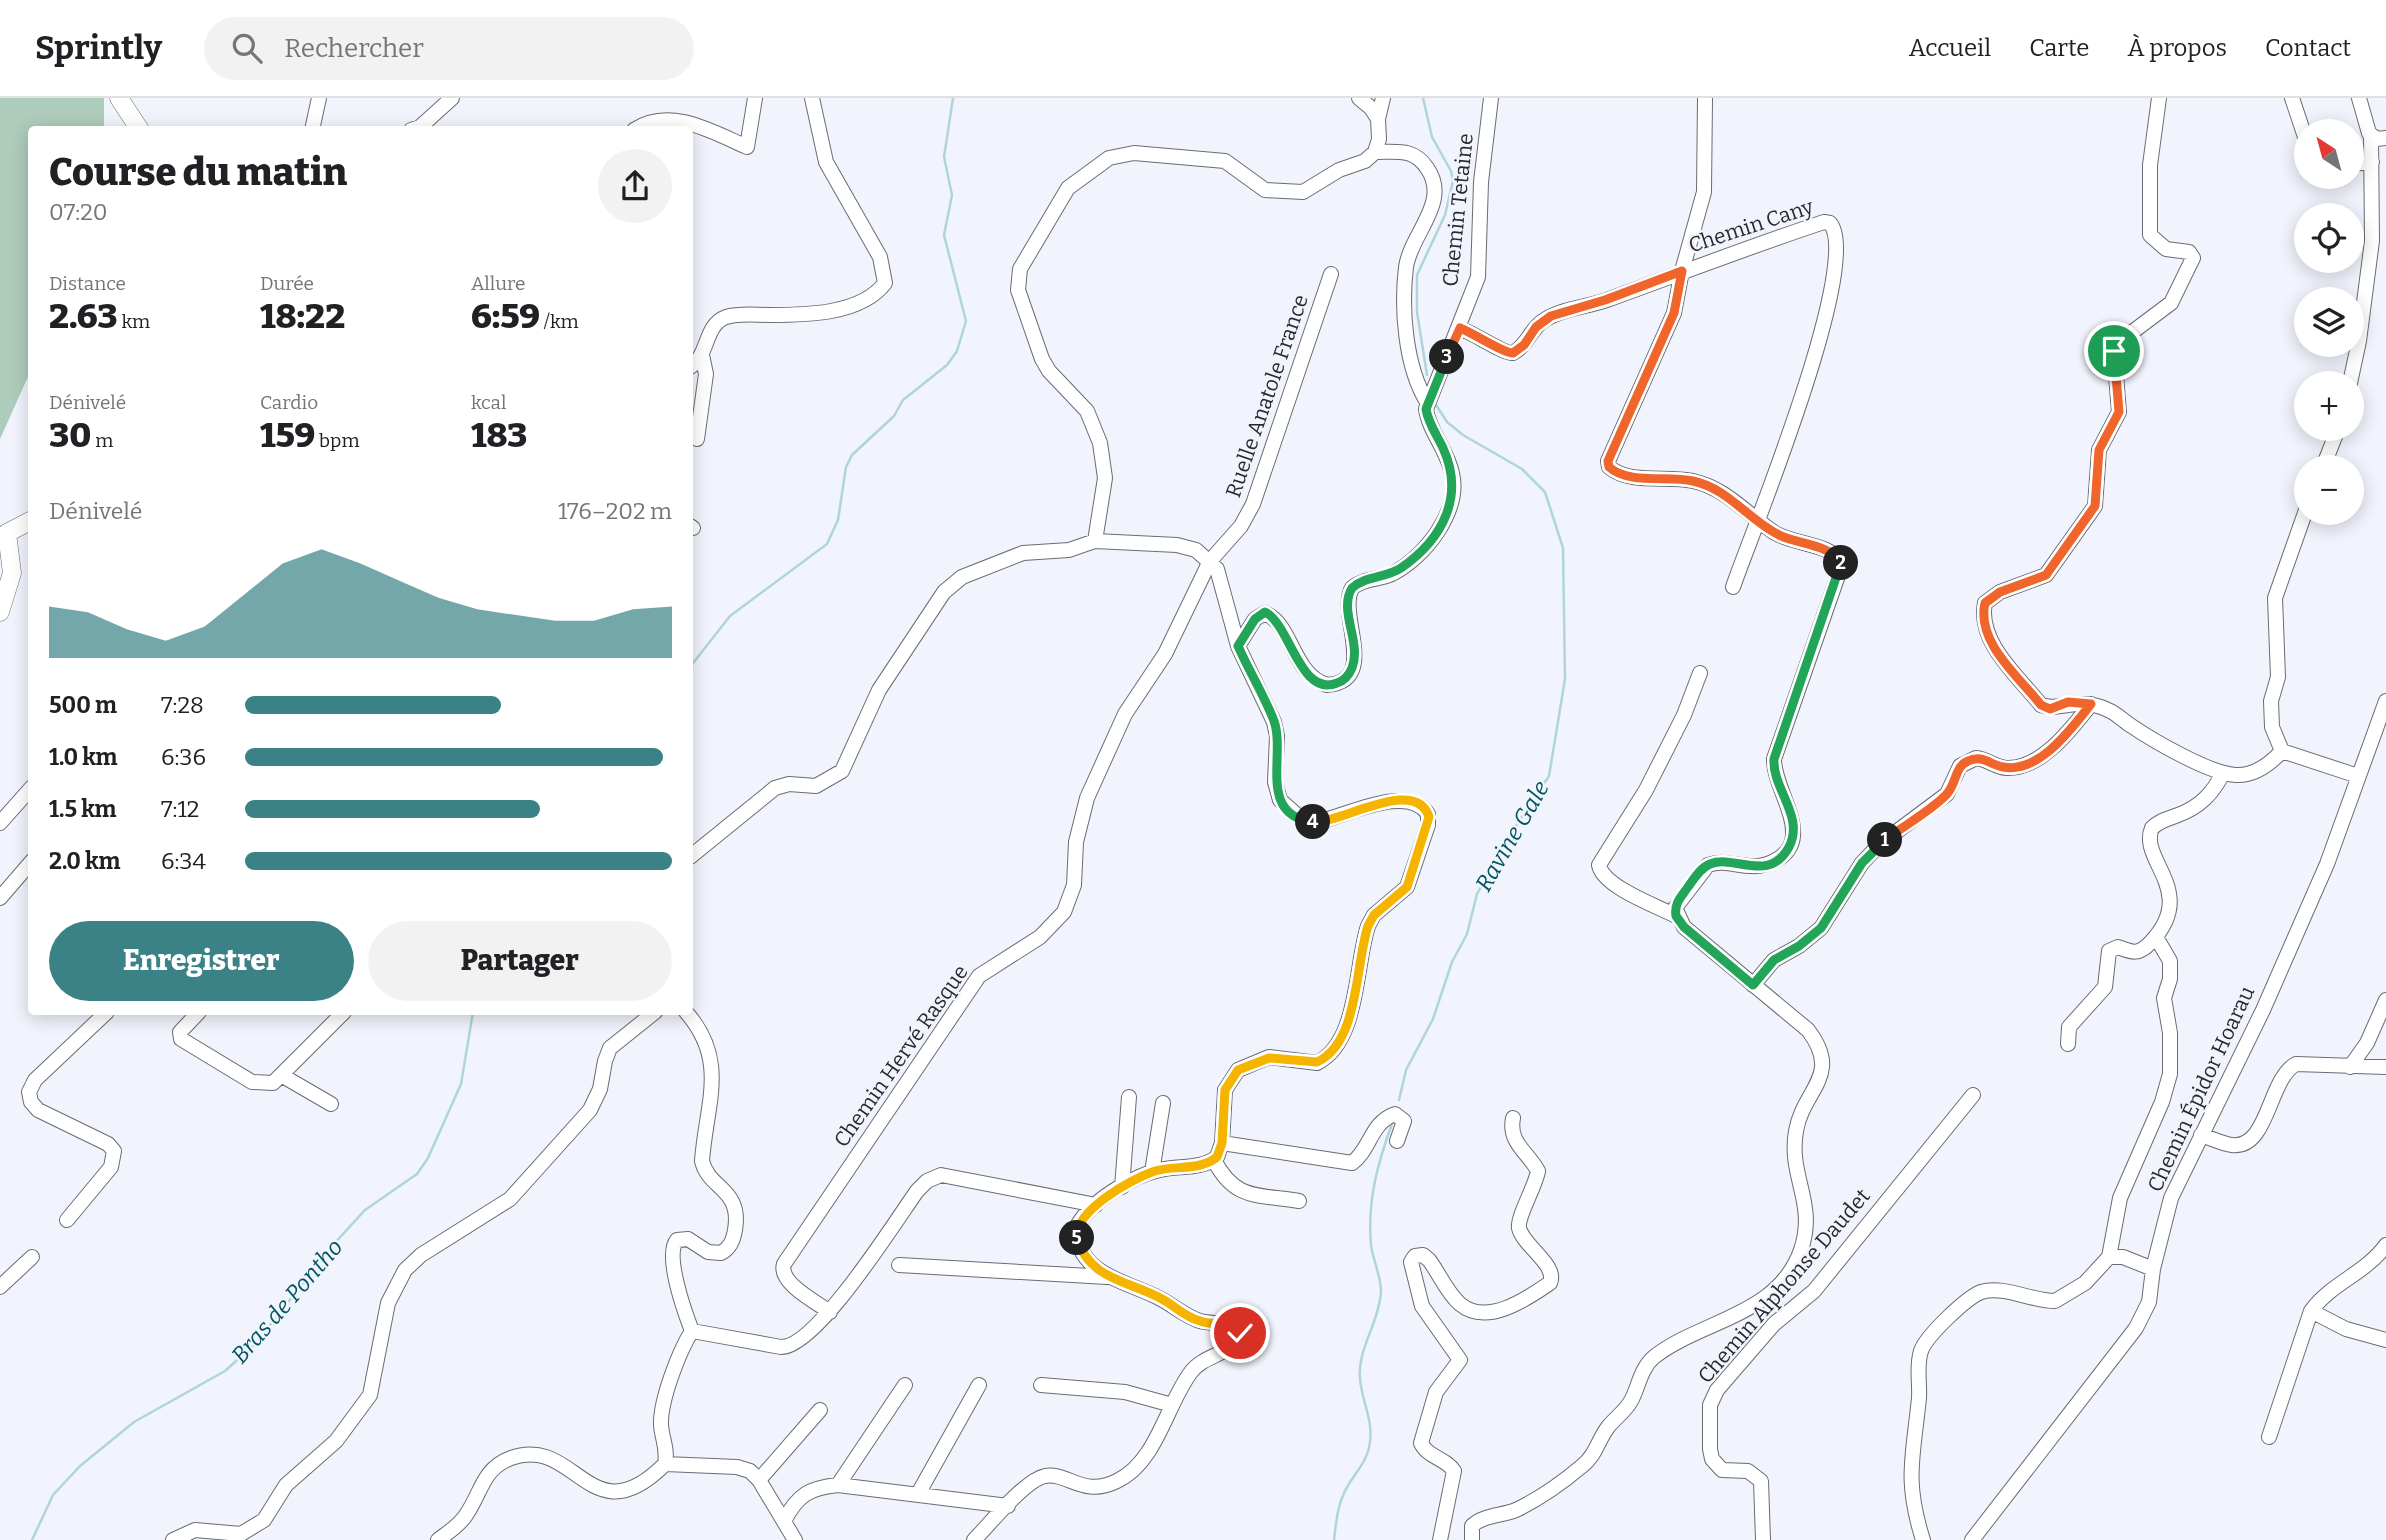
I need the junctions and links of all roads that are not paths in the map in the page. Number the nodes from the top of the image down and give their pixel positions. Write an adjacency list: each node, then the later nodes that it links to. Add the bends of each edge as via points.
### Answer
1 (119, 98): 15 (main road)
2 (319, 98): 16 (street)
3 (452, 98): 17 (street)
4 (755, 98): 18 (street, via 747,147 678,120)
5 (812, 98): 26 (street, via 825,162 880,257 885,283 867,298 803,315 727,317 713,328)
6 (1359, 98): 13 (street)
7 (1383, 98): 13 (street)
8 (1491, 98): 25 (street, Chemin Tetaine, via 1480,182 1478,277)
9 (1705, 98): 23 (street, via 1704,192)
10 (2159, 98): 41 (street, via 2150,165 2150,235 2166,249 2189,252 2193,258 2171,303 2119,342 2114,351 2119,412 2099,450 2095,506 2046,575 2000,592 1985,603 1982,618 1988,638 2041,705 2050,709 2068,702)
11 (2292, 98): 14 (street)
12 (2359, 98): 19 (street)
13 (1378, 119): 20 (street)
14 (2299, 119)
15 (137, 126)
16 (313, 126)
17 (421, 126)
18 (644, 126)
19 (2379, 137): 21 (street)
20 (1375, 152): 29 (street, Chemin Tetaine, via 1408,151 1429,170 1435,184 1431,209 1406,268 1406,321 1415,377); 34 (street, via 1303,192 1265,190 1225,161 1134,153 1109,158 1068,188 1020,269 1018,290 1042,359 1087,411 1100,443 1105,478)
21 (2372, 162): 22 (street); 28 (street, via 2372,241)
22 (2364, 163)
23 (1682, 271): 25 (street, Chemin Cany, via 1551,316 1513,353); 31 (street, via 1674,313 1609,467 1619,474 1710,487); 31 (street, Chemin Cany, via 1824,222 1834,228 1835,269 1826,324)
24 (1331, 274): 35 (street, Ruelle Anatole France, via 1263,481 1241,526)
25 (1460, 328): 29 (street, Chemin Tetaine)
26 (702, 355): 27 (street); 30 (street, via 706,374)
27 (693, 364)
28 (2353, 371)
29 (1427, 402): 38 (street, Chemin Tetaine, via 1426,415 1451,470 1452,501 1432,537 1410,561 1352,588 1348,604 1355,653 1351,672 1336,684 1316,681 1265,612)
30 (697, 439)
31 (1757, 518): 36 (street, Chemin Cany); 50 (street, via 1776,533 1835,554 1842,564 1774,759 1775,776 1792,814 1793,835 1788,848 1769,864 1753,868 1718,862 1703,868 1678,900)
32 (28, 522): 37 (main road, via 7,533 12,573)
33 (2301, 525): 42 (street, via 2275,598 2278,677 2270,701 2272,727)
34 (1095, 541): 35 (street, via 1177,545 1196,550); 47 (street, via 1069,550 1009,556 953,584 879,690 842,771 816,786 775,788)
35 (1210, 561): 38 (street, via 1222,583); 85 (street, Chemin Hervé Rasque, via 1165,654 1125,714 1087,798 1076,842 1074,884 1064,912 1040,937 979,976 784,1264 786,1278)
36 (1733, 587)
37 (0, 612)
38 (1238, 646): 70 (street, via 1274,722 1278,736 1276,791 1287,810 1318,822 1402,800 1419,804 1429,817 1407,887 1374,915 1368,926 1348,1023 1340,1041 1317,1062 1269,1058 1238,1070 1225,1090)
39 (1700, 673): 50 (street, via 1646,790 1599,865 1605,878 1621,889)
40 (2386, 701): 44 (street, Chemin Épidor Hoarau)
41 (2091, 704): 43 (street, via 2109,710 2180,754); 52 (street, via 2069,732 2032,762 2008,768 1976,758 1960,766 1947,794 1862,863 1821,928 1774,960)
42 (2282, 751): 43 (street, via 2254,772); 44 (street)
43 (2223, 772): 51 (street, via 2214,791 2198,805 2157,823 2150,834 2150,849 2170,894)
44 (2358, 776): 68 (street, Chemin Épidor Hoarau, via 2327,864 2263,1010)
45 (28, 792): 46 (street)
46 (0, 823)
47 (693, 855)
48 (28, 866): 49 (street)
49 (0, 898)
50 (1676, 916): 52 (street)
51 (2156, 937): 59 (street, via 2139,952 2118,947 2109,951 2105,987 2069,1027); 79 (street, via 2170,961 2164,998 2170,1074 2120,1198)
52 (1753, 985): 101 (street, via 1808,1030 1823,1056 1818,1085 1798,1119 1795,1136 1794,1155 1807,1205 1800,1254 1759,1301 1652,1359 1632,1400 1582,1467 1524,1506 1479,1520)
53 (2386, 1000): 60 (street, via 2367,1043)
54 (104, 1015): 76 (street, via 35,1080 29,1092 38,1110 114,1151 111,1167)
55 (196, 1015): 62 (street, via 184,1025 181,1039 252,1082 273,1083)
56 (341, 1015): 62 (street)
57 (651, 1015): 102 (street, via 610,1048 590,1110 510,1199 405,1270 388,1303 370,1395 336,1441 286,1485 264,1520 241,1534 195,1530)
58 (688, 1015): 86 (street, via 707,1044 713,1064 703,1167 727,1193 736,1218 732,1242 721,1254 708,1252 688,1238 677,1240 672,1249)
59 (2068, 1044)
60 (2350, 1067): 61 (street); 68 (street, via 2303,1063 2290,1067 2255,1136 2242,1144)
61 (2386, 1067)
62 (281, 1075): 66 (street)
63 (1973, 1095): 107 (street, Chemin Alphonse Daudet, via 1814,1291 1774,1324 1713,1397 1709,1416 1712,1459 1722,1470 1748,1471 1761,1480)
64 (1129, 1097): 73 (street)
65 (1164, 1103): 72 (street)
66 (331, 1104)
67 (1513, 1118): 100 (street, via 1515,1141 1538,1171 1519,1229 1550,1272 1550,1283 1514,1305 1475,1312 1461,1305 1429,1260 1415,1256 1411,1262 1422,1306 1460,1360 1436,1392 1421,1443 1427,1453 1454,1471)
68 (2201, 1135): 81 (street, Chemin Épidor Hoarau, via 2171,1198)
69 (1397, 1141): 70 (street, via 1404,1121 1395,1114 1374,1129 1352,1163)
70 (1222, 1143): 71 (street)
71 (1214, 1160): 72 (street); 74 (street, via 1223,1178 1239,1191)
72 (1152, 1172): 73 (street)
73 (1122, 1187): 75 (street)
74 (1299, 1201)
75 (1096, 1205): 82 (street, via 1080,1220 1076,1236 1083,1253); 85 (street, via 934,1177 917,1191)
76 (67, 1220)
77 (2386, 1245): 84 (street, via 2363,1270 2320,1299)
78 (32, 1257): 83 (street)
79 (2109, 1257): 81 (street, via 2123,1257); 108 (street, via 2085,1283 2054,1301 2000,1291 1976,1295 1925,1341 1910,1466 1910,1490)
80 (899, 1265): 82 (street)
81 (2153, 1269): 109 (street, Chemin Épidor Hoarau, via 2149,1302 2136,1328)
82 (1107, 1277): 91 (street, via 1161,1298 1192,1318 1231,1326 1240,1333 1235,1344 1194,1368)
83 (0, 1287)
84 (2311, 1311): 87 (street, via 2346,1329); 93 (street)
85 (830, 1312): 86 (street, via 788,1347)
86 (692, 1331): 94 (street, via 663,1411)
87 (2386, 1340)
88 (905, 1385): 96 (street)
89 (979, 1385): 97 (street)
90 (1041, 1385): 91 (street, via 1125,1392)
91 (1172, 1405): 98 (street, via 1151,1445 1126,1475 1095,1487 1043,1476)
92 (820, 1410): 95 (street)
93 (2269, 1437)
94 (666, 1464): 95 (street, via 737,1467); 103 (street, via 640,1483 605,1492 553,1459 515,1457 493,1467 466,1515)
95 (759, 1479): 99 (street)
96 (838, 1485): 97 (street); 99 (street, via 803,1493)
97 (918, 1494): 98 (street)
98 (1008, 1506): 105 (street)
99 (784, 1521): 104 (street)
100 (1445, 1523): 101 (street, via 1454,1519); 106 (street)
101 (1472, 1533)
102 (173, 1540)
103 (438, 1540)
104 (795, 1540)
105 (974, 1540)
106 (1440, 1540)
107 (1763, 1540)
108 (1923, 1540)
109 (1972, 1540)

